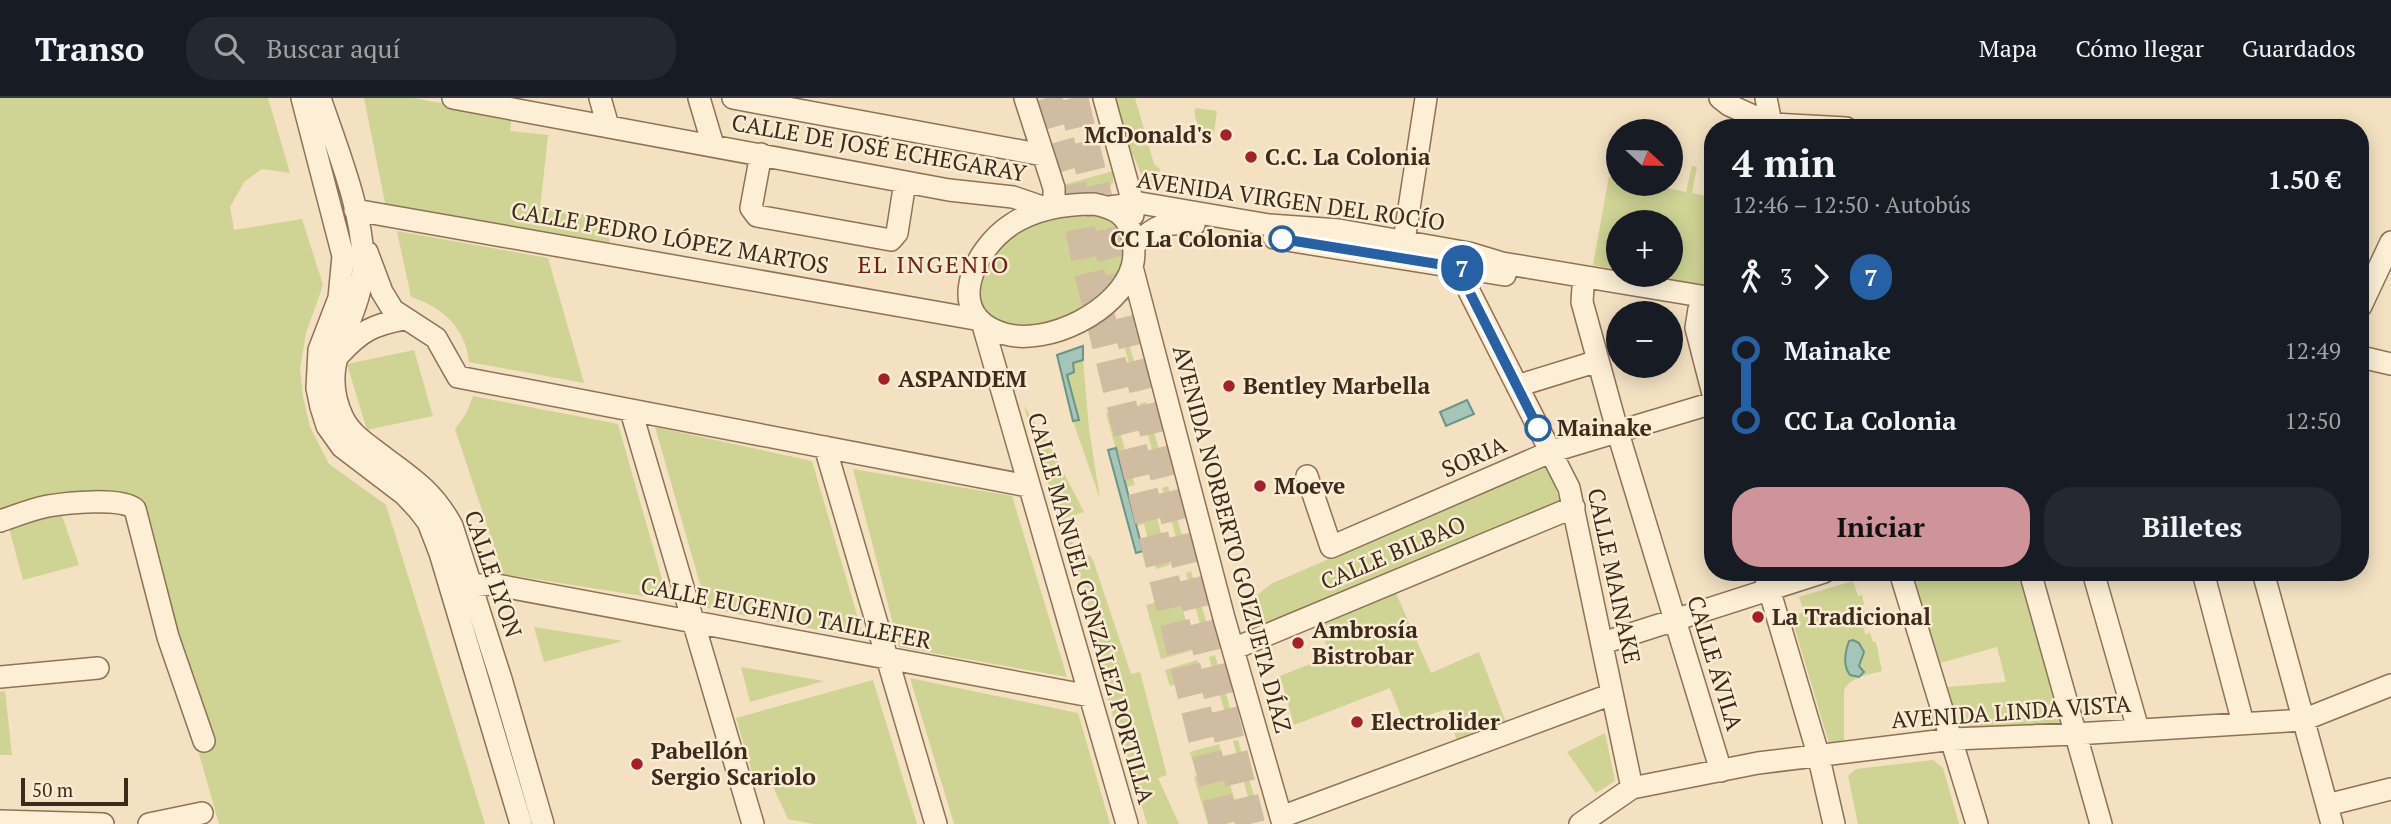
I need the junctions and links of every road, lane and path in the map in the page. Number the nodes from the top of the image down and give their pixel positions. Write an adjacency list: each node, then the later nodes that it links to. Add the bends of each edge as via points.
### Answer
1 (302, 98): 91 (street, CALLE LYON, via 343,256 339,298 319,350 321,407 327,426 342,447 405,495 428,522)
2 (320, 98): 22 (street, CALLE LYON)
3 (453, 98): 14 (street, CALLE DE JOSÉ ECHEGARAY)
4 (600, 98): 14 (street)
5 (699, 98): 15 (street)
6 (733, 98): 17 (street)
7 (1025, 98): 17 (street)
8 (1104, 98): 19 (street)
9 (1426, 98): 23 (street)
10 (1720, 98): 12 (street)
11 (1766, 98): 13 (street)
12 (1758, 119)
13 (1770, 119)
14 (608, 126): 15 (street, CALLE DE JOSÉ ECHEGARAY)
15 (713, 145): 16 (street, CALLE DE JOSÉ ECHEGARAY)
16 (761, 154): 18 (street, CALLE DE JOSÉ ECHEGARAY); 18 (street, via 751,208 759,216 891,240 897,233)
17 (1043, 155): 21 (street, via 1054,188)
18 (905, 182): 21 (street, CALLE DE JOSÉ ECHEGARAY, via 1013,197)
19 (1133, 203): 20 (street, AVENIDA VIRGEN DEL ROCÍO); 24 (street, AVENIDA VIRGEN DEL ROCÍO); 25 (street)
20 (1110, 207): 21 (street); 25 (street, via 1122,214)
21 (1051, 208): 39 (street, via 1010,225 985,250 969,283 970,303)
22 (355, 209): 26 (street, CALLE LYON); 39 (street, CALLE PEDRO LÓPEZ MARTOS)
23 (1407, 216): 24 (street); 27 (street); 30 (street, via 1425,240)
24 (1376, 236): 27 (street, AVENIDA VIRGEN DEL ROCÍO)
25 (1132, 237): 28 (street, AVENIDA VIRGEN DEL ROCÍO, via 1166,223 1180,223); 31 (street)
26 (362, 239): 38 (street, via 382,292); 42 (street, CALLE LYON, via 358,303)
27 (1404, 241): 28 (street, via 1395,249 1318,239); 30 (street, AVENIDA VIRGEN DEL ROCÍO); 32 (street, via 1413,252 1457,261)
28 (1305, 243): 32 (street, AVENIDA VIRGEN DEL ROCÍO)
29 (2391, 243): 34 (street)
30 (1441, 247): 35 (street, AVENIDA VIRGEN DEL ROCÍO)
31 (1132, 267): 39 (street, via 1106,303 1049,334 1013,336); 68 (street, AVENIDA NORBERTO GOIZUETA DÍAZ)
32 (1469, 269): 33 (street, AVENIDA VIRGEN DEL ROCÍO); 47 (street, CALLE MAINAKE, via 1469,291)
33 (1583, 287): 36 (street, AVENIDA VIRGEN DEL ROCÍO); 43 (street, CALLE ÁVILA, via 1582,302)
34 (2369, 289)
35 (1704, 306)
36 (1704, 306)
37 (1704, 314): 41 (street, via 1696,328)
38 (404, 319): 42 (street, via 365,330); 49 (street, via 436,338 458,377)
39 (979, 322): 54 (street, CALLE MANUEL GONZÁLEZ PORTILLA)
40 (2369, 358): 44 (street)
41 (1704, 359)
42 (335, 360): 64 (street, CALLE LYON, via 334,387 343,417 356,436 441,506)
43 (1598, 361): 47 (street); 50 (street, CALLE ÁVILA)
44 (2391, 364)
45 (2369, 373): 46 (street)
46 (2391, 378)
47 (1517, 386): 52 (street, CALLE MAINAKE)
48 (1704, 406): 50 (street, SORIA)
49 (631, 411): 51 (street); 66 (street)
50 (1618, 433): 52 (street, SORIA); 65 (street, CALLE ÁVILA)
51 (825, 447): 54 (street); 69 (street)
52 (1550, 452): 53 (street, SORIA, via 1331,547); 55 (street, CALLE MAINAKE)
53 (1307, 476)
54 (1028, 486): 74 (street, CALLE MANUEL GONZÁLEZ PORTILLA)
55 (1574, 507): 67 (street, CALLE MAINAKE); 68 (street, CALLE BILBAO)
56 (0, 521): 80 (street, via 45,506 123,503 135,509 168,637)
57 (1764, 581): 65 (street)
58 (1766, 581): 81 (street)
59 (1903, 581): 79 (street)
60 (2032, 581): 78 (street)
61 (2096, 581): 77 (street)
62 (2205, 581): 76 (street)
63 (2265, 581): 75 (street)
64 (471, 586): 66 (street, CALLE EUGENIO TAILLEFER, via 492,584); 92 (street, CALLE LYON)
65 (1674, 618): 67 (street); 82 (street, CALLE ÁVILA)
66 (694, 623): 69 (street, CALLE EUGENIO TAILLEFER); 93 (street)
67 (1603, 643): 73 (street, CALLE MAINAKE)
68 (1233, 649): 88 (street, AVENIDA NORBERTO GOIZUETA DÍAZ)
69 (888, 659): 74 (street, CALLE EUGENIO TAILLEFER); 94 (street)
70 (98, 668): 71 (street)
71 (0, 677)
72 (2391, 685): 75 (street, AVENIDA LINDA VISTA)
73 (1612, 694): 83 (street, CALLE MAINAKE); 88 (street)
74 (1090, 696): 95 (street, CALLE MANUEL GONZÁLEZ PORTILLA)
75 (2303, 720): 76 (street, AVENIDA LINDA VISTA); 86 (street)
76 (2242, 723): 77 (street, AVENIDA LINDA VISTA)
77 (2138, 729): 78 (street, AVENIDA LINDA VISTA)
78 (2075, 734): 79 (street, AVENIDA LINDA VISTA); 99 (street)
79 (1953, 739): 81 (street, AVENIDA LINDA VISTA); 98 (street)
80 (204, 741)
81 (1818, 754): 82 (street, AVENIDA LINDA VISTA); 97 (street)
82 (1721, 771): 83 (street, AVENIDA LINDA VISTA)
83 (1632, 788): 96 (street)
84 (2391, 789): 86 (street)
85 (202, 813): 90 (street)
86 (2329, 815)
87 (0, 821): 89 (street)
88 (1282, 821)
89 (103, 824)
90 (149, 824)
91 (521, 824)
92 (543, 824)
93 (755, 824)
94 (936, 824)
95 (1127, 824)
96 (1580, 824)
97 (1834, 824)
98 (1977, 824)
99 (2101, 824)

